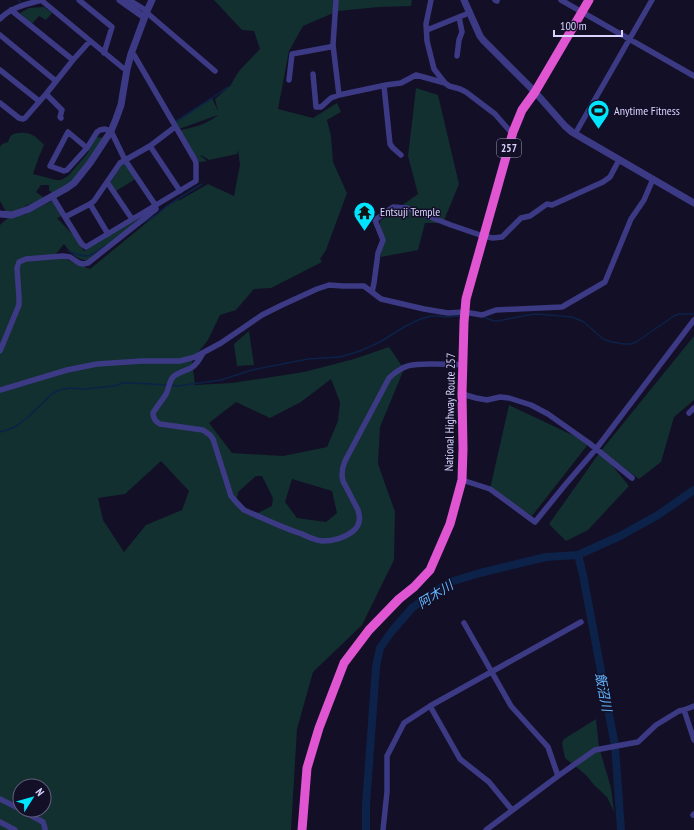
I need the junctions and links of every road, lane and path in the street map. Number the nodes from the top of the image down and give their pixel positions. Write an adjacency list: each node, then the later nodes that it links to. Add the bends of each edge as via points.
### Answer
1 (41, 0): 12 (street); 21 (street)
2 (79, 0): 23 (street, via 112,27)
3 (120, 0): 15 (street)
4 (130, 0): 15 (street)
5 (152, 0): 15 (street)
6 (336, 0): 22 (street)
7 (431, 0): 18 (street)
8 (464, 0): 13 (street)
9 (561, 0): 14 (street)
10 (589, 0): 14 (highway, National Highway Route 257 / 257)
11 (652, 0): 20 (street)
12 (11, 10): 17 (street); 26 (street)
13 (469, 12): 16 (street); 36 (street, via 483,40)
14 (582, 12): 20 (street); 36 (highway, National Highway Route 257 / 257)
15 (146, 13): 24 (street); 29 (street)
16 (459, 18): 18 (street); 25 (street, via 462,32)
17 (0, 19)
18 (427, 30): 34 (street, via 434,69)
19 (0, 35): 33 (street)
20 (629, 39): 31 (street); 45 (street)
21 (90, 41): 23 (street); 26 (street)
22 (333, 45): 32 (street, via 292,54); 38 (street)
23 (104, 52): 27 (street)
24 (132, 54): 27 (street); 42 (street)
25 (457, 56)
26 (73, 60): 33 (street)
27 (127, 69): 43 (street, via 121,105)
28 (0, 70): 39 (street)
29 (215, 71)
30 (313, 74): 38 (street, via 316,107)
31 (694, 76)
32 (290, 80)
33 (56, 81): 37 (street)
34 (445, 83): 35 (street, via 416,75 401,83); 44 (street, via 472,96)
35 (384, 86): 38 (street); 48 (street, via 390,144)
36 (535, 92): 44 (highway, National Highway Route 257 / 257, via 522,110); 45 (street)
37 (46, 94): 39 (street); 41 (street, via 62,110)
38 (339, 95)
39 (40, 101): 40 (street, via 23,119)
40 (0, 103)
41 (61, 118)
42 (175, 127): 46 (street); 53 (street, via 196,163 196,181)
43 (111, 131): 47 (street, via 100,130); 49 (street); 54 (street, via 74,183)
44 (513, 132): 62 (highway, National Highway Route 257 / 257)
45 (574, 134): 50 (street)
46 (150, 146): 49 (street); 53 (street)
47 (87, 148): 47 (street, via 68,132 50,166 67,170)
48 (401, 155)
49 (126, 160): 52 (street, via 120,163); 57 (street)
50 (620, 160): 51 (street); 62 (street, via 610,177 603,182 552,205 547,204 530,216 521,218 502,237)
51 (653, 179): 55 (street); 64 (street, via 644,200 631,219 605,282 562,307 496,310 482,315)
52 (107, 182): 56 (street); 60 (street)
53 (180, 191): 57 (street)
54 (52, 196): 58 (street, via 12,215); 59 (street)
55 (694, 203)
56 (90, 204): 59 (street); 61 (street)
57 (156, 206): 60 (street); 66 (street, via 154,211 88,263 79,263 63,256 26,259 19,262 19,305)
58 (0, 214)
59 (65, 217): 61 (street, via 85,246)
60 (132, 220): 61 (street)
61 (108, 234)
62 (483, 236): 63 (street, via 407,208 393,207 374,220 383,240 378,253); 64 (highway, National Highway Route 257 / 257)
63 (372, 292): 64 (street, via 381,299 424,309 448,314); 67 (street, via 364,286 329,285 317,289 262,315)
64 (464, 312): 68 (highway, National Highway Route 257 / 257)
65 (694, 320): 73 (street)
66 (0, 351)
67 (203, 353): 68 (street, via 193,366 174,376 165,396 153,413 154,418 160,424 203,430 210,435 231,496 244,510 292,531 326,541 347,536 358,525 360,514 343,481 342,468 389,378 406,366 415,364); 69 (street, via 180,361 97,364)
68 (463, 365): 70 (highway, National Highway Route 257 / 257)
69 (0, 390)
70 (462, 394): 73 (street, via 487,400 509,398 531,405 548,414); 75 (highway, National Highway Route 257 / 257)
71 (694, 408): 72 (street)
72 (689, 413)
73 (596, 449): 74 (street); 75 (street, via 535,522 490,489)
74 (632, 478)
75 (462, 480): 91 (highway, National Highway Route 257 / 257, via 450,524 430,570 369,630 344,663 307,768)
76 (581, 622): 78 (street)
77 (464, 623): 78 (street)
78 (491, 672): 79 (street); 83 (street, via 511,706 548,747)
79 (430, 706): 86 (street, via 460,759 488,782); 92 (street, via 404,723 387,756 388,792)
80 (694, 706): 81 (street)
81 (684, 710): 82 (street); 83 (street, via 656,725 638,742 595,750)
82 (694, 740)
83 (558, 776): 86 (street)
84 (0, 798): 85 (street)
85 (12, 805)
86 (512, 810): 93 (street)
87 (36, 818): 90 (street, via 43,822)
88 (0, 822): 89 (street)
89 (15, 830)
90 (45, 830)
91 (302, 830)
92 (383, 830)
93 (486, 830)

